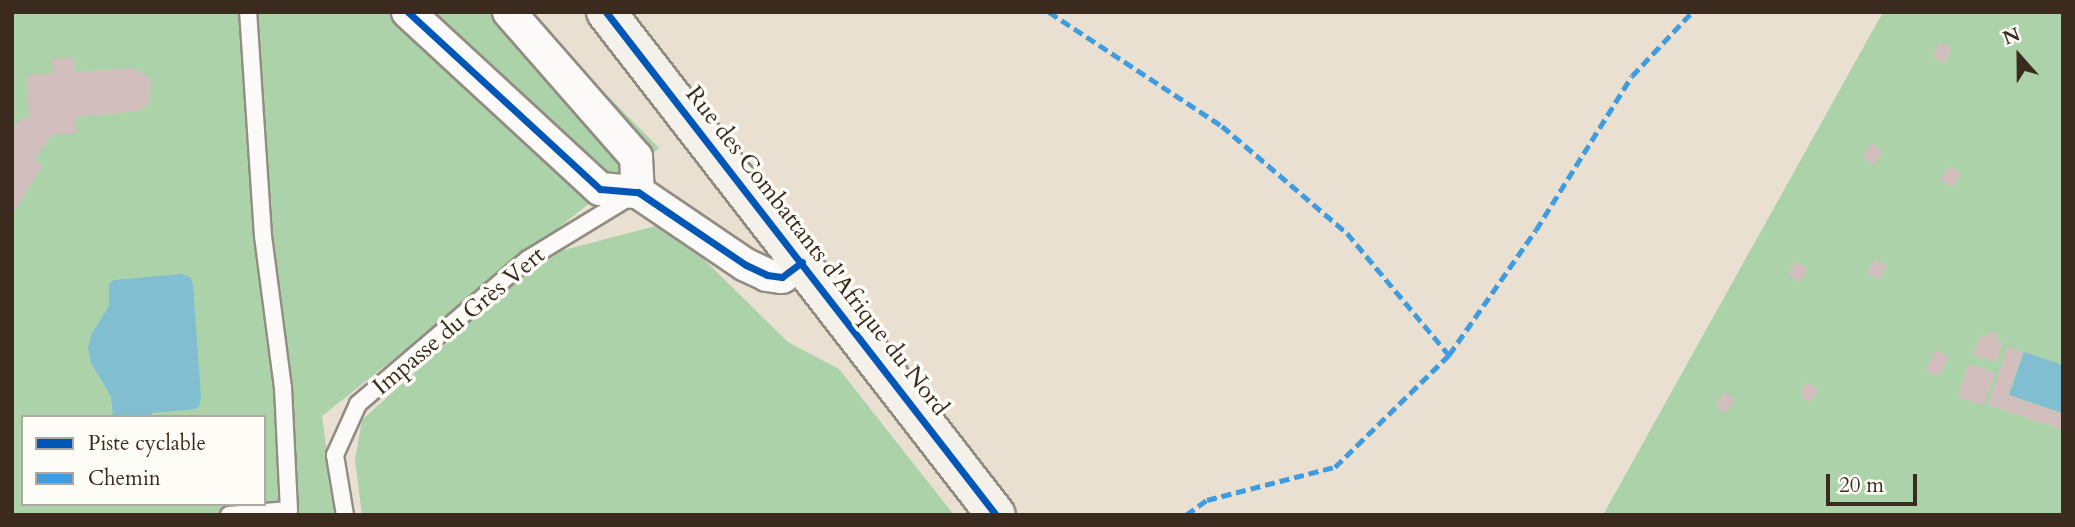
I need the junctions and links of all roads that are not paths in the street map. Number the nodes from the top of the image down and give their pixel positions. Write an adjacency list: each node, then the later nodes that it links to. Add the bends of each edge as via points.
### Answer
1 (248, 12): 7 (lane, via 263,236 283,388)
2 (408, 12): 5 (street, via 600,189)
3 (509, 12): 5 (street, via 636,157)
4 (606, 12): 6 (main road, Rue des Combattants d'Afrique du Nord)
5 (639, 192): 6 (street, via 767,275 782,278); 9 (lane, Impasse du Grès Vert, via 528,259 358,404 335,455)
6 (802, 262): 10 (main road, Rue des Combattants d'Afrique du Nord)
7 (289, 512): 8 (lane)
8 (229, 515)
9 (345, 515)
10 (996, 515)

